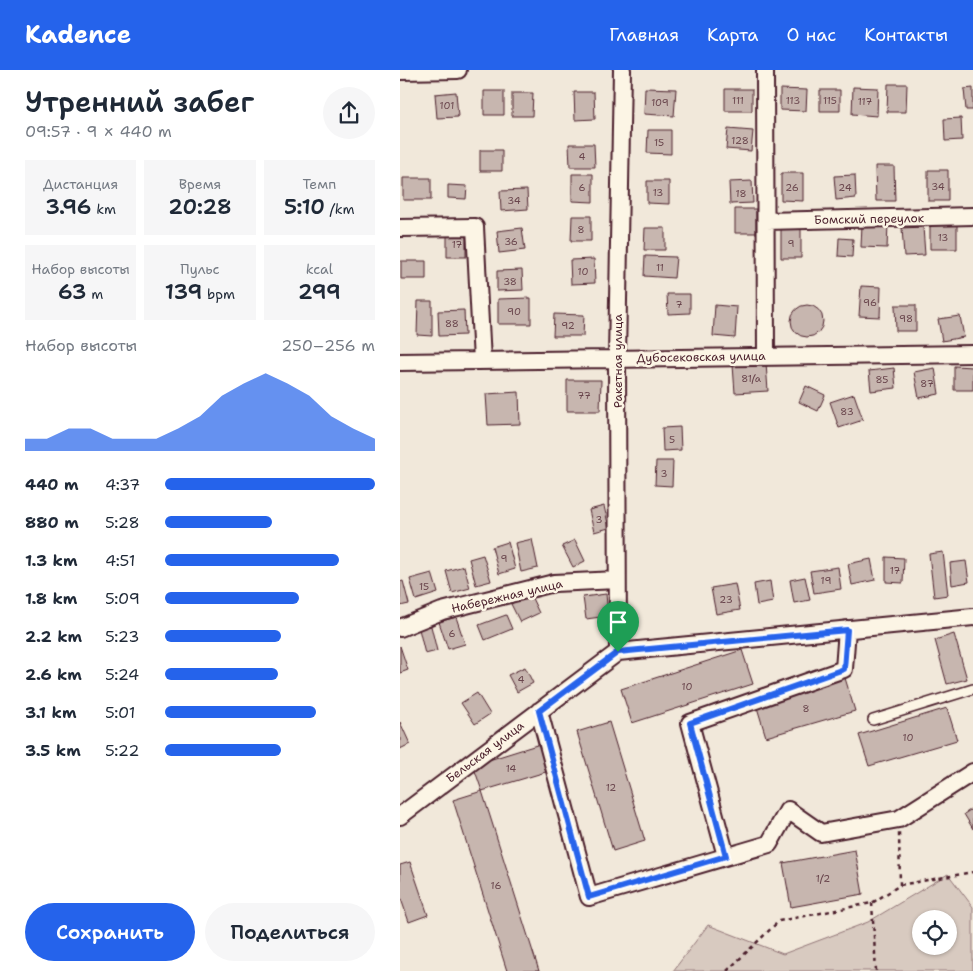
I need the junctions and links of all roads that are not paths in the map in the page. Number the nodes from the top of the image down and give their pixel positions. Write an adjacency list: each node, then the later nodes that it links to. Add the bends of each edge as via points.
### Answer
1 (458, 70): 4 (street)
2 (622, 70): 10 (street, Ракетная улица)
3 (765, 70): 6 (street)
4 (400, 71)
5 (973, 216): 6 (street, Бомский переулок)
6 (766, 221): 9 (street)
7 (400, 228): 11 (street, via 475,227)
8 (973, 354): 9 (street, Дубосековская улица)
9 (766, 356): 10 (street, Дубосековская улица)
10 (617, 358): 11 (street, Дубосековская улица); 13 (street, Ракетная улица)
11 (482, 361): 12 (street, Дубосековская улица)
12 (400, 362)
13 (618, 580): 15 (street, Набережная улица, via 554,583 442,611); 17 (street, Ракетная улица)
14 (973, 617): 16 (street)
15 (400, 628)
16 (847, 630): 17 (street); 23 (street, via 844,669 690,723)
17 (618, 652): 19 (street, Бельская улица)
18 (973, 689): 20 (lane)
19 (539, 711): 22 (street, Бельская улица); 23 (street, via 589,897)
20 (873, 720)
21 (973, 772): 23 (street, via 899,819 821,833 788,810 769,844)
22 (400, 816)
23 (726, 856)

